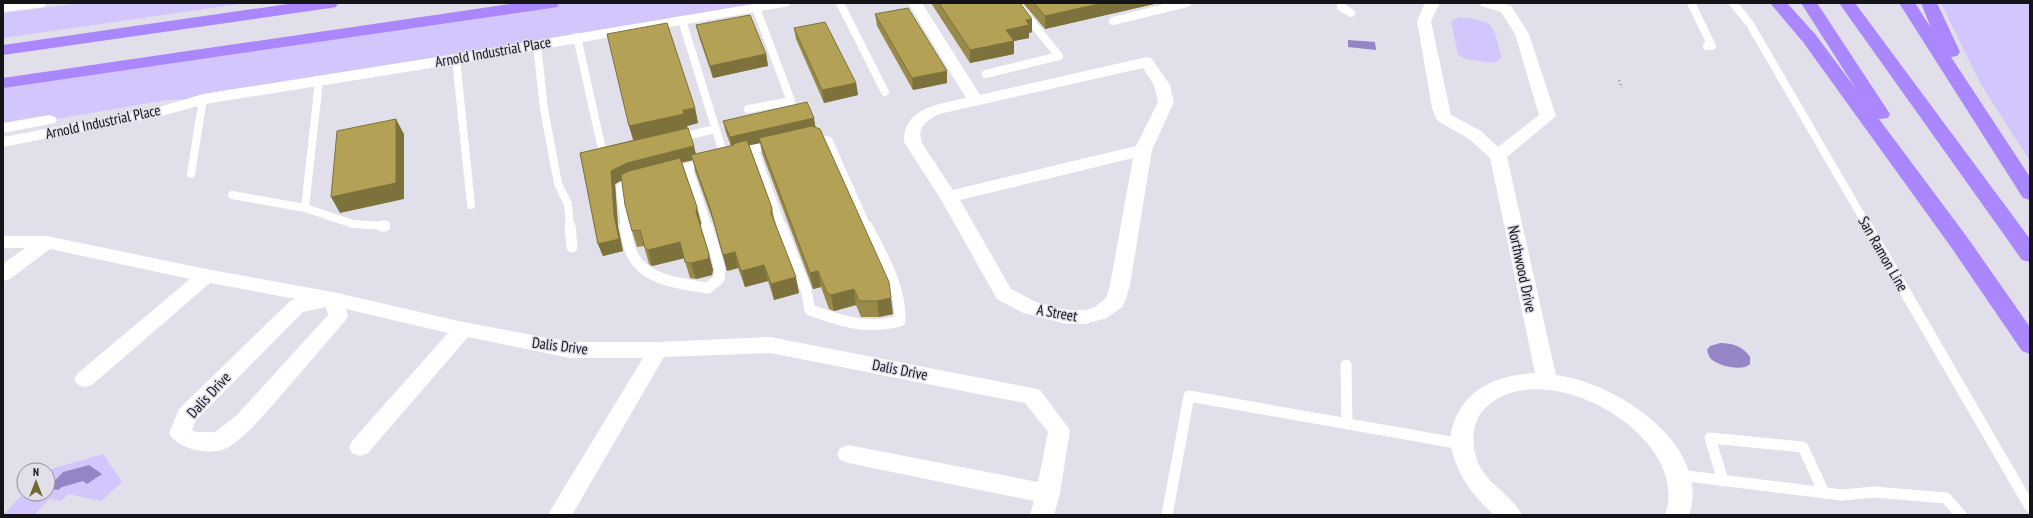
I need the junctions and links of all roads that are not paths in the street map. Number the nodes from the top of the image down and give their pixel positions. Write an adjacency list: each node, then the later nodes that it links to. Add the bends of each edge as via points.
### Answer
1 (38, 3): 20 (street)
2 (330, 3): 25 (highway)
3 (551, 3): 34 (highway)
4 (784, 3): 21 (street, Arnold Industrial Place)
5 (840, 3): 35 (lane)
6 (915, 3): 38 (street)
7 (1016, 3): 32 (lane, via 1059,56)
8 (1187, 3): 19 (lane)
9 (1342, 3): 22 (lane, via 1341,7)
10 (1434, 3): 50 (street, via 1431,4 1424,21 1444,118 1475,135)
11 (1486, 3): 50 (street, via 1506,9 1522,34 1548,116)
12 (1691, 3): 29 (lane, via 1712,46)
13 (1733, 3): 81 (lane, San Ramon Line, via 1750,24)
14 (1778, 3): 61 (highway, via 1809,38)
15 (1809, 3): 61 (highway)
16 (1847, 3): 63 (highway)
17 (1907, 3): 36 (highway)
18 (1929, 3): 36 (highway)
19 (1168, 5): 24 (lane)
20 (3, 7)
21 (756, 8): 23 (street, Arnold Industrial Place); 39 (lane, via 791,101)
22 (1351, 13)
23 (682, 20): 26 (street, Arnold Industrial Place); 41 (lane)
24 (1113, 21)
25 (134, 31): 28 (highway); 30 (highway)
26 (577, 37): 27 (street, Arnold Industrial Place); 48 (lane, via 603,154)
27 (537, 45): 31 (street, Arnold Industrial Place); 62 (lane, via 544,109 558,184 568,204)
28 (3, 46)
29 (1707, 46)
30 (3, 50)
31 (456, 59): 33 (street, Arnold Industrial Place); 56 (lane)
32 (986, 74)
33 (319, 81): 37 (street, Arnold Industrial Place); 57 (lane)
34 (3, 83)
35 (885, 92)
36 (1968, 94): 53 (highway)
37 (203, 99): 40 (street, Arnold Industrial Place, via 167,100); 44 (street, Arnold Industrial Place, via 158,112); 52 (lane)
38 (975, 100): 47 (street, A Street, via 1147,62 1162,85 1166,102); 55 (street, A Street, via 923,114 911,133 912,142)
39 (748, 109)
40 (3, 128)
41 (715, 129): 43 (lane); 49 (lane)
42 (807, 138): 46 (lane, via 815,136 829,141 840,170 890,274 901,312 900,321 886,325 846,323 810,310 806,290)
43 (670, 139)
44 (3, 142)
45 (785, 142): 46 (lane)
46 (754, 149): 49 (lane)
47 (1143, 150): 55 (street); 55 (street, A Street, via 1115,302 1100,313 1085,317 1067,318 1030,308 1004,294)
48 (618, 151)
49 (724, 156): 51 (lane)
50 (1498, 156): 72 (street, Northwood Drive)
51 (688, 167): 51 (lane, via 720,269 719,279 708,288 676,283 646,270 632,257 622,202 620,187 632,181)
52 (191, 174)
53 (2030, 193)
54 (232, 195): 57 (lane)
55 (949, 197)
56 (470, 205)
57 (305, 208): 58 (lane, via 353,224)
58 (385, 226)
59 (3, 242): 60 (street, Dalis Drive)
60 (48, 242): 64 (street); 65 (street, Dalis Drive)
61 (1959, 242): 68 (highway)
62 (572, 247)
63 (2030, 255)
64 (3, 274)
65 (206, 276): 66 (street, Dalis Drive); 71 (street)
66 (333, 299): 66 (street, Dalis Drive, via 297,306 187,415 180,433 192,441 220,441 245,422 338,316); 67 (street, Dalis Drive)
67 (463, 329): 69 (street, Dalis Drive, via 570,350); 75 (street)
68 (2030, 345)
69 (658, 350): 80 (street, Dalis Drive, via 770,345 1032,396 1059,430); 82 (street)
70 (1346, 365): 73 (lane)
71 (85, 380)
72 (1547, 382): 74 (street, via 1518,382 1493,389 1474,403 1463,422); 77 (street, via 1575,387 1628,412 1651,431 1669,453)
73 (1347, 424): 74 (lane); 83 (lane, via 1189,396)
74 (1462, 444): 84 (street, via 1470,470 1488,496)
75 (360, 447)
76 (848, 454): 80 (street, Dalis Drive)
77 (1679, 475): 78 (lane); 85 (street, via 1682,495)
78 (1723, 481): 79 (lane); 79 (lane, via 1710,438 1803,447)
79 (1824, 493): 86 (lane, via 1842,495 1874,492 1946,498)
80 (1045, 505)
81 (2030, 507)
82 (561, 513)
83 (1167, 515)
84 (1510, 515)
85 (1677, 515)
86 (1961, 515)

